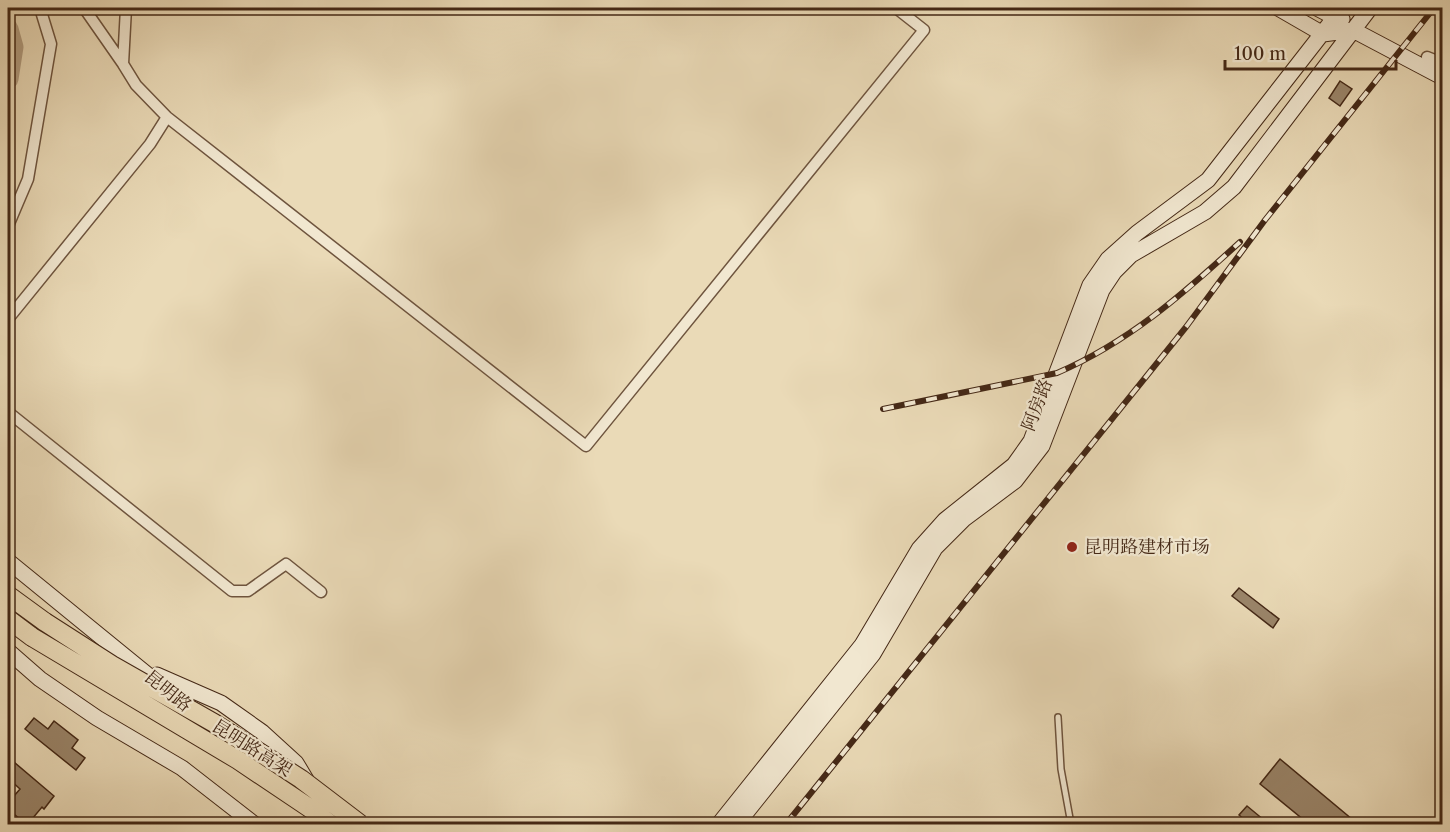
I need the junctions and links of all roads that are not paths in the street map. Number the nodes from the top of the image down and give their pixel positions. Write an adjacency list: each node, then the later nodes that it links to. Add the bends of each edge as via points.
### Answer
1 (40, 8): 16 (street, via 51,44 28,179)
2 (84, 8): 12 (street)
3 (126, 8): 12 (street)
4 (896, 8): 15 (street, via 924,30 586,446)
5 (1278, 8): 10 (main road)
6 (1317, 8): 8 (main road)
7 (1370, 8): 9 (main road, 阿房路)
8 (1338, 12): 9 (main road); 10 (main road, 阿房路)
9 (1356, 26): 10 (main road); 11 (main road); 31 (main road, 阿房路, via 1234,187 1205,212 1131,255 1114,272 1102,290 1042,446 1015,481 964,519 935,548 873,654)
10 (1323, 34): 30 (main road, 阿房路, via 1208,180 1108,259 1090,285 1030,441 1014,465 945,520 919,549 862,645)
11 (1425, 62): 13 (main road); 14 (main road)
12 (123, 64): 15 (street, via 136,85)
13 (1443, 64)
14 (1443, 79)
15 (167, 117): 17 (street, via 150,144)
16 (8, 226)
17 (8, 319)
18 (8, 412): 20 (street, via 232,591 248,591 286,564)
19 (8, 561): 24 (main road, 昆明路)
20 (321, 592)
21 (8, 595): 29 (highway, 昆明路高架, bridge, via 112,665 214,723 301,779)
22 (8, 619): 28 (highway, 昆明路高架, bridge, via 238,759)
23 (8, 651): 26 (main road, via 40,679 97,718 182,768)
24 (129, 660): 27 (main road, 昆明路, via 258,764); 28 (main road, via 220,703 262,732 296,763)
25 (1058, 717): 32 (lane, via 1061,769)
26 (254, 825)
27 (325, 825)
28 (331, 825)
29 (360, 825)
30 (719, 825)
31 (737, 825)
32 (1071, 825)

